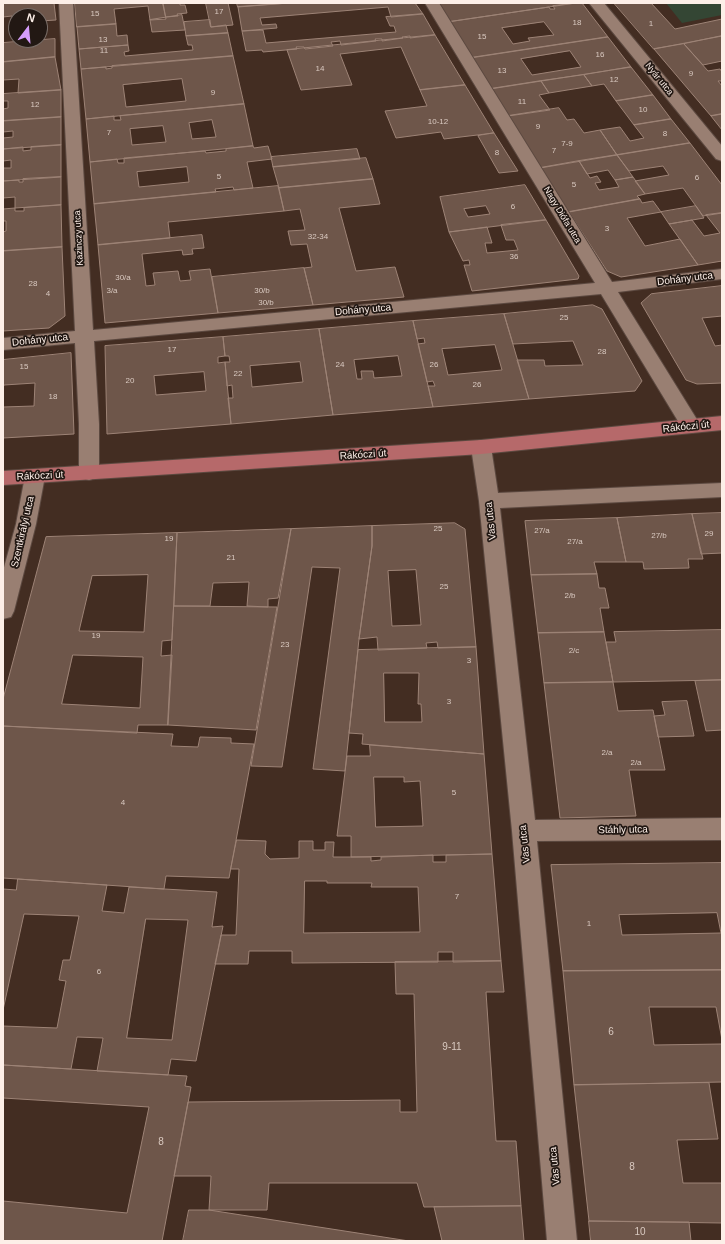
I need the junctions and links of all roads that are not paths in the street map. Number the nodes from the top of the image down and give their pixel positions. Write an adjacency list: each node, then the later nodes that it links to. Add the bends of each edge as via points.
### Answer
1 (66, 3): 7 (street, Kazinczy utca)
2 (432, 3): 6 (street, Nagy Diófa utca)
3 (596, 3): 4 (street, Nyár utca)
4 (722, 156)
5 (722, 274): 6 (street, Dohány utca)
6 (606, 288): 7 (street, Dohány utca, via 462,297); 10 (street, Nagy Diófa utca)
7 (84, 336): 8 (street, Dohány utca); 12 (street, Kazinczy utca, via 90,424)
8 (3, 344)
9 (722, 423): 10 (main road, Rákóczi út)
10 (691, 426): 11 (main road, Rákóczi út)
11 (481, 447): 12 (main road, Rákóczi út); 16 (street, Vas utca)
12 (89, 473): 13 (main road, Rákóczi út)
13 (35, 476): 14 (main road, Rákóczi út); 17 (street, Szentkirályi utca, via 26,524)
14 (3, 478)
15 (722, 490): 16 (street)
16 (489, 501): 19 (street, Vas utca)
17 (3, 611)
18 (722, 829): 19 (street, Stáhly utca)
19 (524, 831): 20 (street, Vas utca)
20 (562, 1241)

